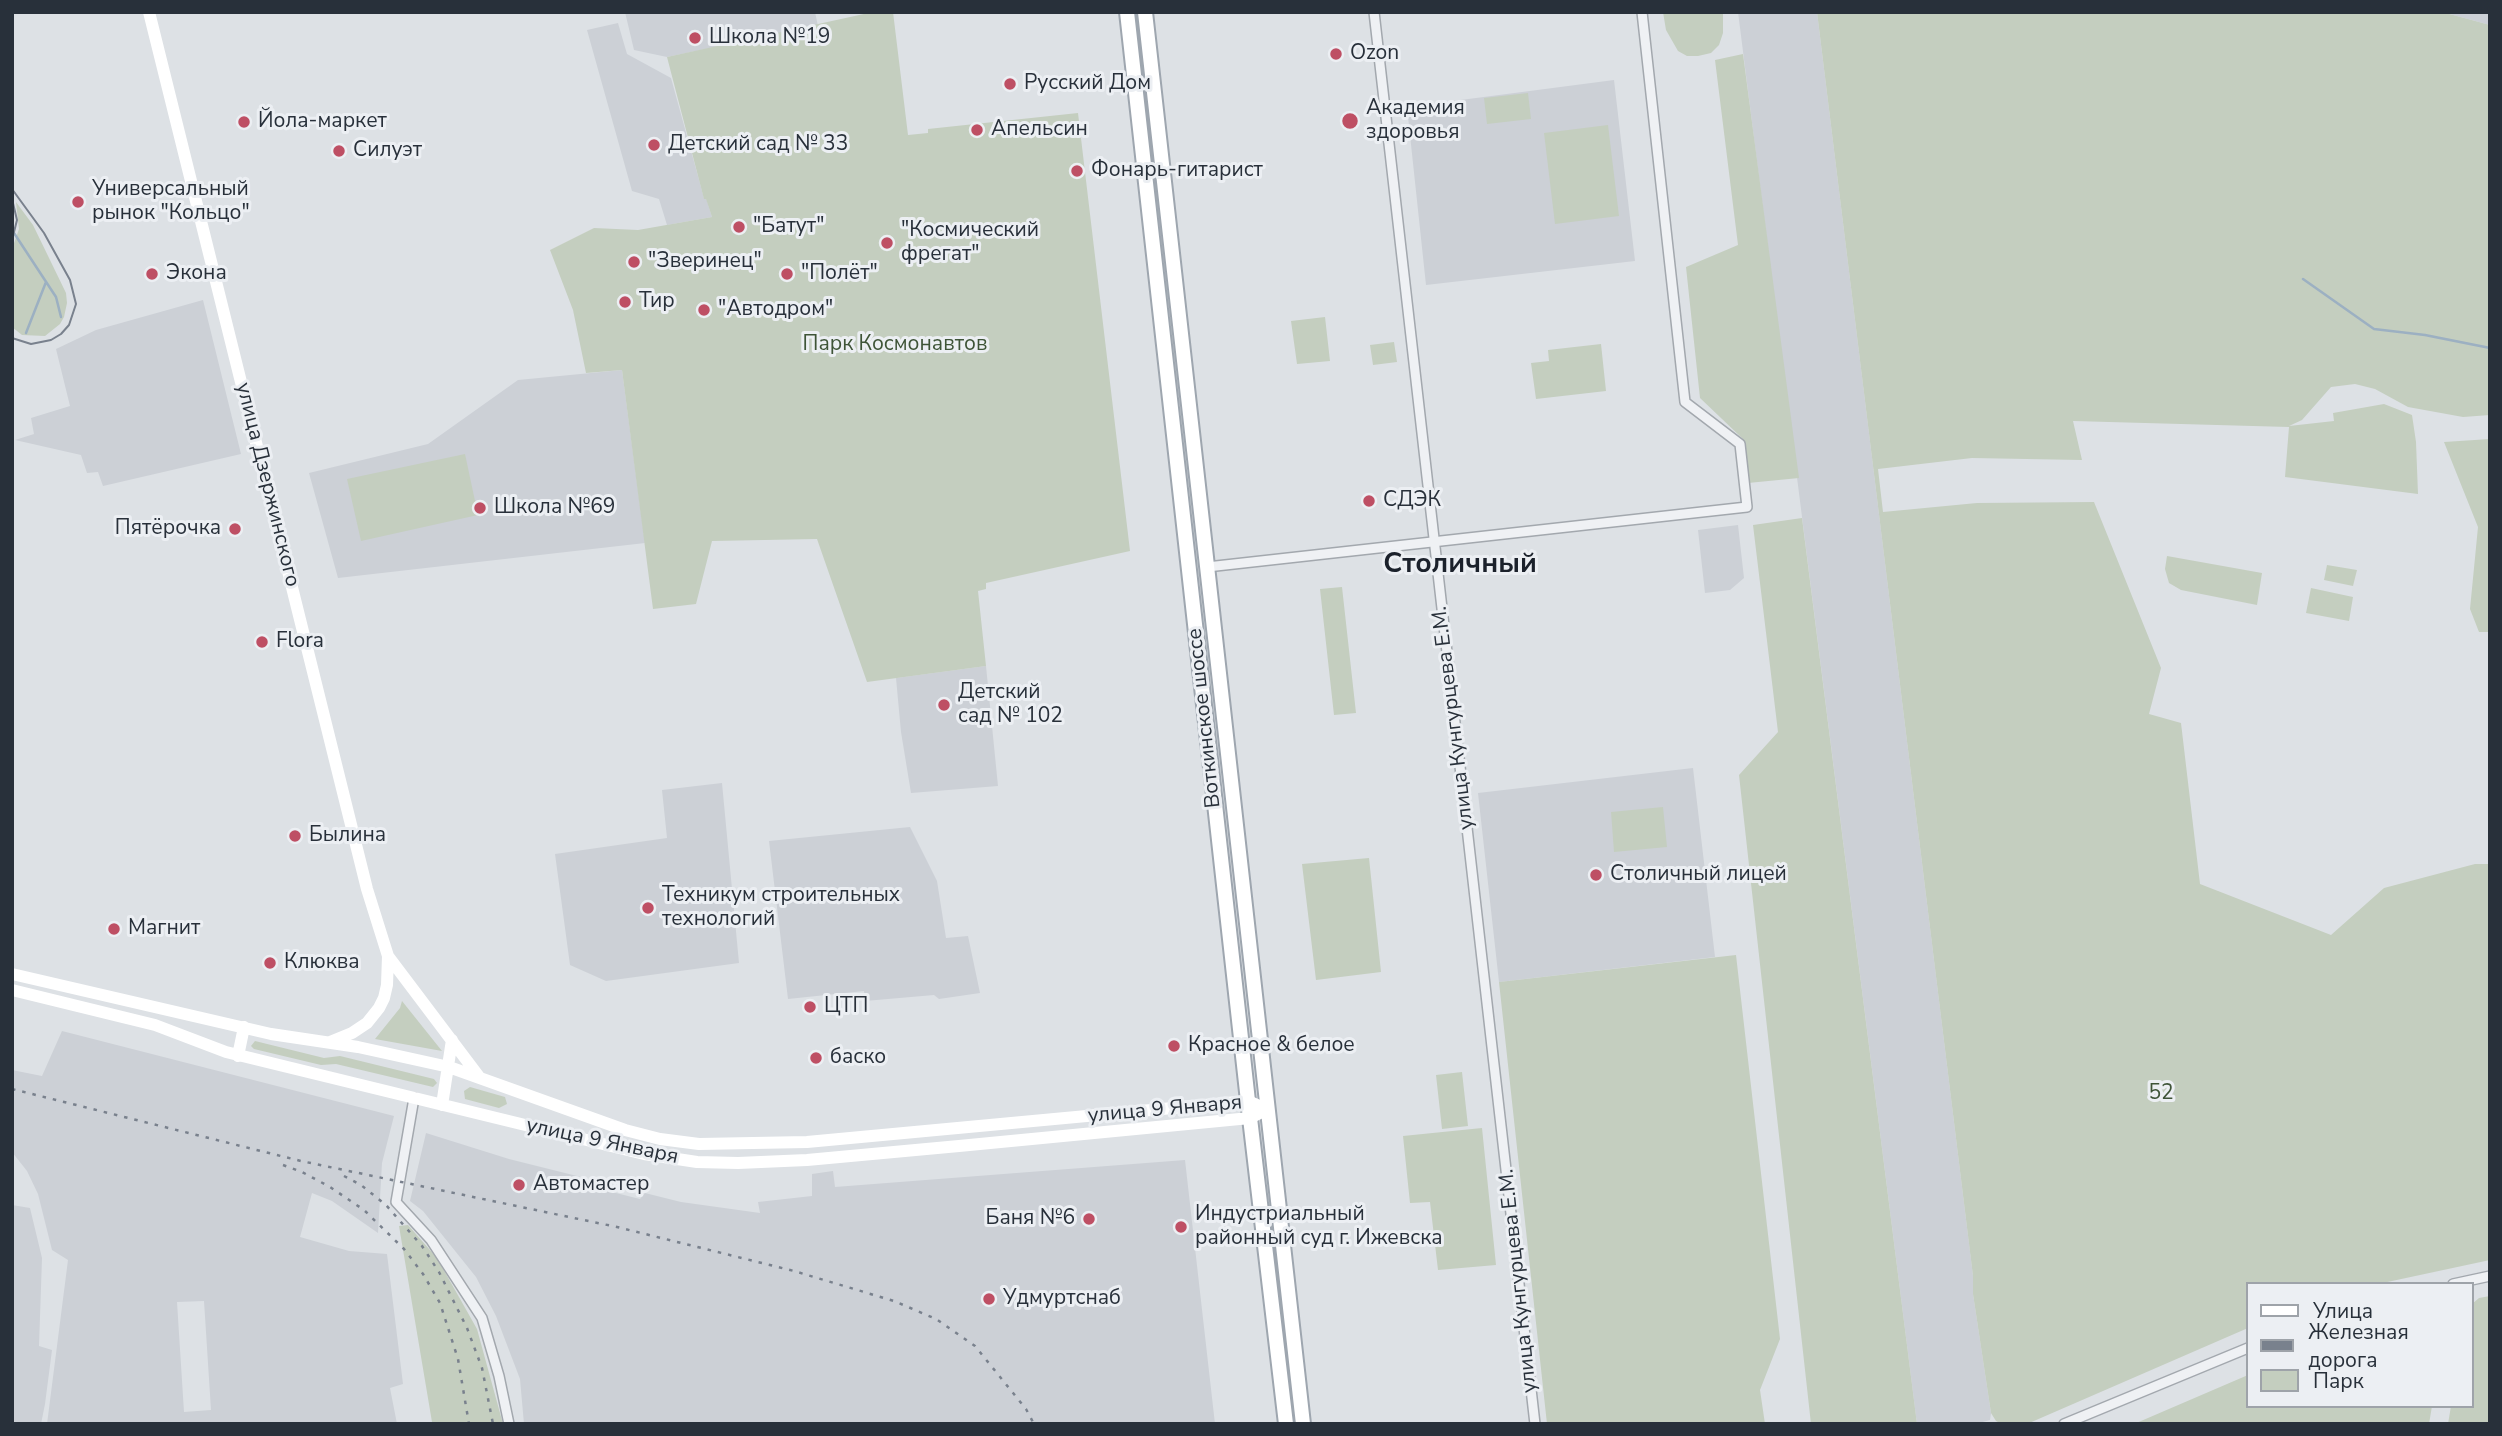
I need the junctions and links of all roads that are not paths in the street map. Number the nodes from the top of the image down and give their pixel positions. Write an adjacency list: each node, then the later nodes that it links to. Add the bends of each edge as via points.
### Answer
1 (149, 12): 8 (main road, улица Дзержинского, via 367,889)
2 (1127, 12): 18 (main road, Воткинское шоссе)
3 (1144, 12): 7 (main road, Воткинское шоссе)
4 (1374, 12): 6 (street, улица Кунгурцева Е.М.)
5 (1642, 12): 6 (street, via 1685,402 1740,444 1747,507)
6 (1434, 541): 7 (street); 30 (street, улица Кунгурцева Е.М.)
7 (1207, 567): 20 (main road, Воткинское шоссе)
8 (388, 956): 12 (main road, улица Дзержинского); 13 (main road, улица Дзержинского, via 387,985 379,1009 352,1034)
9 (12, 974): 11 (main road, улица 9 Января)
10 (12, 990): 14 (main road, улица 9 Января, via 155,1026)
11 (244, 1027): 13 (main road, улица 9 Января); 14 (main road)
12 (452, 1040): 15 (main road); 16 (main road, улица Дзержинского)
13 (322, 1042): 15 (main road, улица 9 Января)
14 (238, 1056): 17 (main road, улица 9 Января)
15 (449, 1067): 16 (main road, улица 9 Января); 19 (main road)
16 (480, 1078): 22 (main road, улица 9 Января, via 660,1139 730,1145)
17 (414, 1098): 19 (main road, улица 9 Января); 27 (street, via 396,1202 431,1240 482,1318)
18 (1248, 1101): 20 (main road, улица 9 Января); 21 (main road, Воткинское шоссе); 22 (main road, улица 9 Января)
19 (442, 1105): 23 (main road, улица 9 Января, via 644,1154 697,1162)
20 (1268, 1109): 21 (main road, улица 9 Января); 29 (main road, Воткинское шоссе)
21 (1250, 1118): 23 (main road, улица 9 Января); 28 (main road, Воткинское шоссе)
22 (837, 1139): 23 (main road)
23 (838, 1157)
24 (2490, 1276): 25 (street)
25 (2463, 1282)
26 (2246, 1349): 31 (street)
27 (509, 1424)
28 (1286, 1424)
29 (1303, 1424)
30 (1535, 1424)
31 (2064, 1424)

